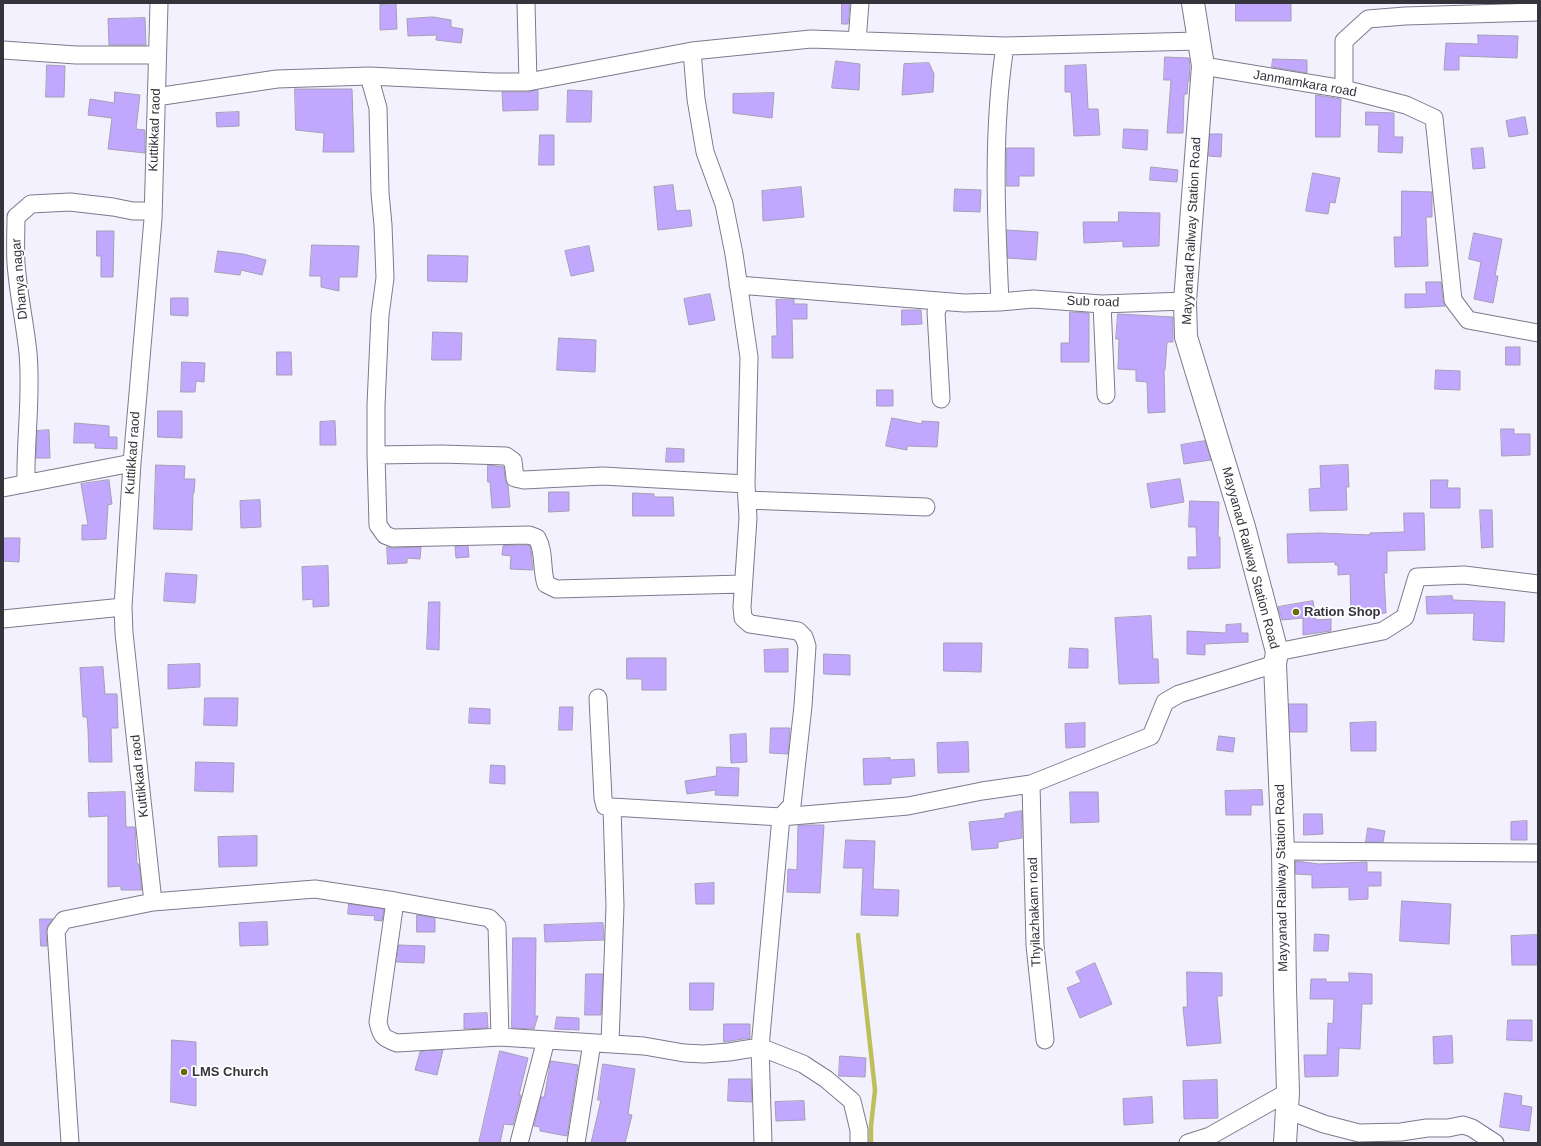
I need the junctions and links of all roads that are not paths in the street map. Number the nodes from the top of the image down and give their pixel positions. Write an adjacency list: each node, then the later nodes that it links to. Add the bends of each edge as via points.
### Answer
1 (159, 3): 12 (street, Kuttikkad raod)
2 (526, 3): 15 (street)
3 (860, 3): 7 (street)
4 (1193, 3): 8 (main road, Mayyanad Railway Station Road)
5 (1404, 9): 6 (street); 16 (street, via 1368,19 1344,40)
6 (1538, 12)
7 (857, 41): 9 (street); 11 (street, via 811,39)
8 (1198, 41): 9 (street); 13 (main road, Mayyanad Railway Station Road)
9 (1005, 46): 23 (street, via 1000,75 997,125)
10 (3, 50): 12 (street, via 76,55)
11 (692, 51): 15 (street); 20 (street, via 696,99 705,152 724,204)
12 (157, 55): 17 (street, Kuttikkad raod)
13 (1203, 66): 16 (street, Janmamkara road); 21 (main road, Mayyanad Railway Station Road)
14 (369, 76): 15 (street); 17 (street, via 277,79); 28 (street, via 378,108 385,278 380,315)
15 (528, 82)
16 (1344, 89): 25 (street, Janmamkara road, via 1406,106 1434,118 1453,300 1468,320)
17 (156, 97): 18 (street, Kuttikkad raod)
18 (153, 211): 19 (street, Dhanya nagar, via 132,211 70,202 31,204); 29 (street, Kuttikkad raod)
19 (9, 227): 30 (street, Dhanya nagar, via 16,262 28,361)
20 (738, 285): 22 (street, Sub road); 31 (street, via 749,357)
21 (1185, 301): 24 (street, Sub road); 39 (main road, Mayyanad Railway Station Road, via 1186,337 1244,527)
22 (942, 302): 23 (street, Sub road); 27 (street, via 936,312)
23 (1000, 302): 24 (street, Sub road, via 1033,299)
24 (1102, 304): 26 (street)
25 (1538, 333)
26 (1106, 395)
27 (941, 399)
28 (376, 455): 31 (street, via 506,456 513,461 515,478 524,480 603,476); 35 (street, via 378,525 385,535 394,538 530,535 537,538 542,546 543,575 546,584 556,589)
29 (132, 463): 30 (street); 37 (street, Kuttikkad raod)
30 (26, 483): 32 (street)
31 (746, 484): 33 (street)
32 (3, 488)
33 (747, 500): 34 (street); 35 (street)
34 (926, 506)
35 (743, 584): 43 (street, via 743,618 750,624 798,631 804,637 807,646 792,805)
36 (1538, 584): 39 (street, via 1464,575 1417,577 1405,618 1383,631)
37 (124, 607): 38 (street); 47 (street, Kuttikkad raod, via 124,633)
38 (3, 619)
39 (1276, 658): 41 (street, via 1179,694 1165,702 1151,736); 44 (main road, Mayyanad Railway Station Road)
40 (598, 698): 42 (street, via 603,798 605,806)
41 (1031, 784): 43 (street, via 908,806); 50 (street, Thyilazhakam road, via 1035,945)
42 (612, 807): 43 (street); 52 (street, via 615,906)
43 (781, 817): 53 (street)
44 (1283, 850): 45 (street); 54 (main road, Mayyanad Railway Station Road)
45 (1538, 853)
46 (395, 901): 47 (street, via 314,889); 48 (street, via 489,918 497,926); 48 (street, via 378,1022 380,1032 386,1039 397,1043)
47 (153, 902): 55 (street, via 64,920 56,931)
48 (500, 1037): 49 (street)
49 (546, 1040): 51 (street); 56 (street)
50 (1045, 1040)
51 (592, 1043): 52 (street); 57 (street)
52 (610, 1043): 53 (street, via 704,1054)
53 (760, 1047): 58 (street); 59 (street, via 803,1064 852,1101 859,1130)
54 (1288, 1101): 60 (street, via 1210,1136); 61 (main road, Mayyanad Railway Station Road); 62 (street, via 1324,1124 1360,1133 1463,1126 1472,1128)
55 (70, 1143)
56 (519, 1143)
57 (576, 1143)
58 (763, 1143)
59 (859, 1143)
60 (1188, 1143)
61 (1285, 1143)
62 (1496, 1143)

